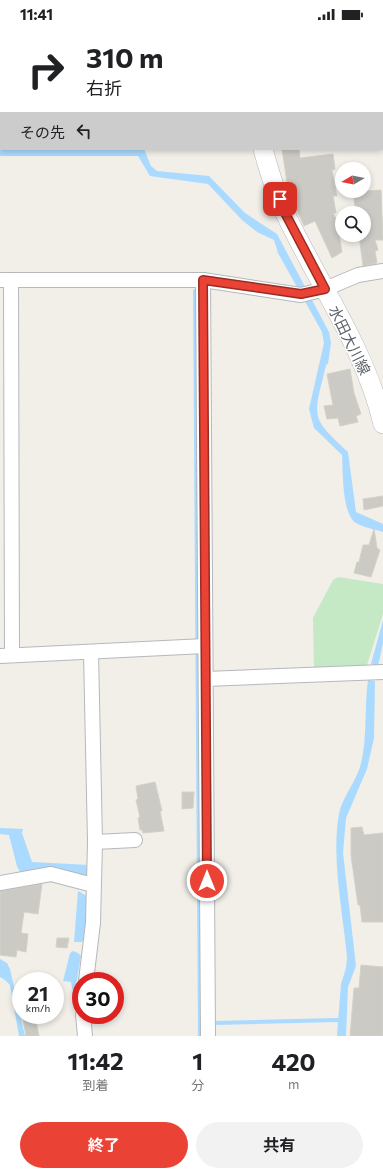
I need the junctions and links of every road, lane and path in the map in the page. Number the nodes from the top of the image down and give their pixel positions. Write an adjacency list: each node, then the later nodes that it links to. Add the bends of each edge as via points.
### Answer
1 (263, 150): 5 (main road, 水田大川線)
2 (383, 271): 5 (street, via 358,275)
3 (5, 280): 4 (street); 9 (street)
4 (203, 280): 5 (street); 7 (street)
5 (311, 292): 6 (main road, 水田大川線, via 348,330 369,378)
6 (383, 424)
7 (205, 646): 8 (street); 11 (street)
8 (90, 652): 9 (street); 13 (street)
9 (6, 655)
10 (383, 672): 11 (street)
11 (206, 679): 19 (street)
12 (136, 840): 13 (street)
13 (95, 842): 15 (street)
14 (0, 883): 15 (street, via 51,874)
15 (92, 886): 16 (street, via 93,923)
16 (87, 972)
17 (84, 1024): 18 (street)
18 (85, 1036)
19 (208, 1036)

